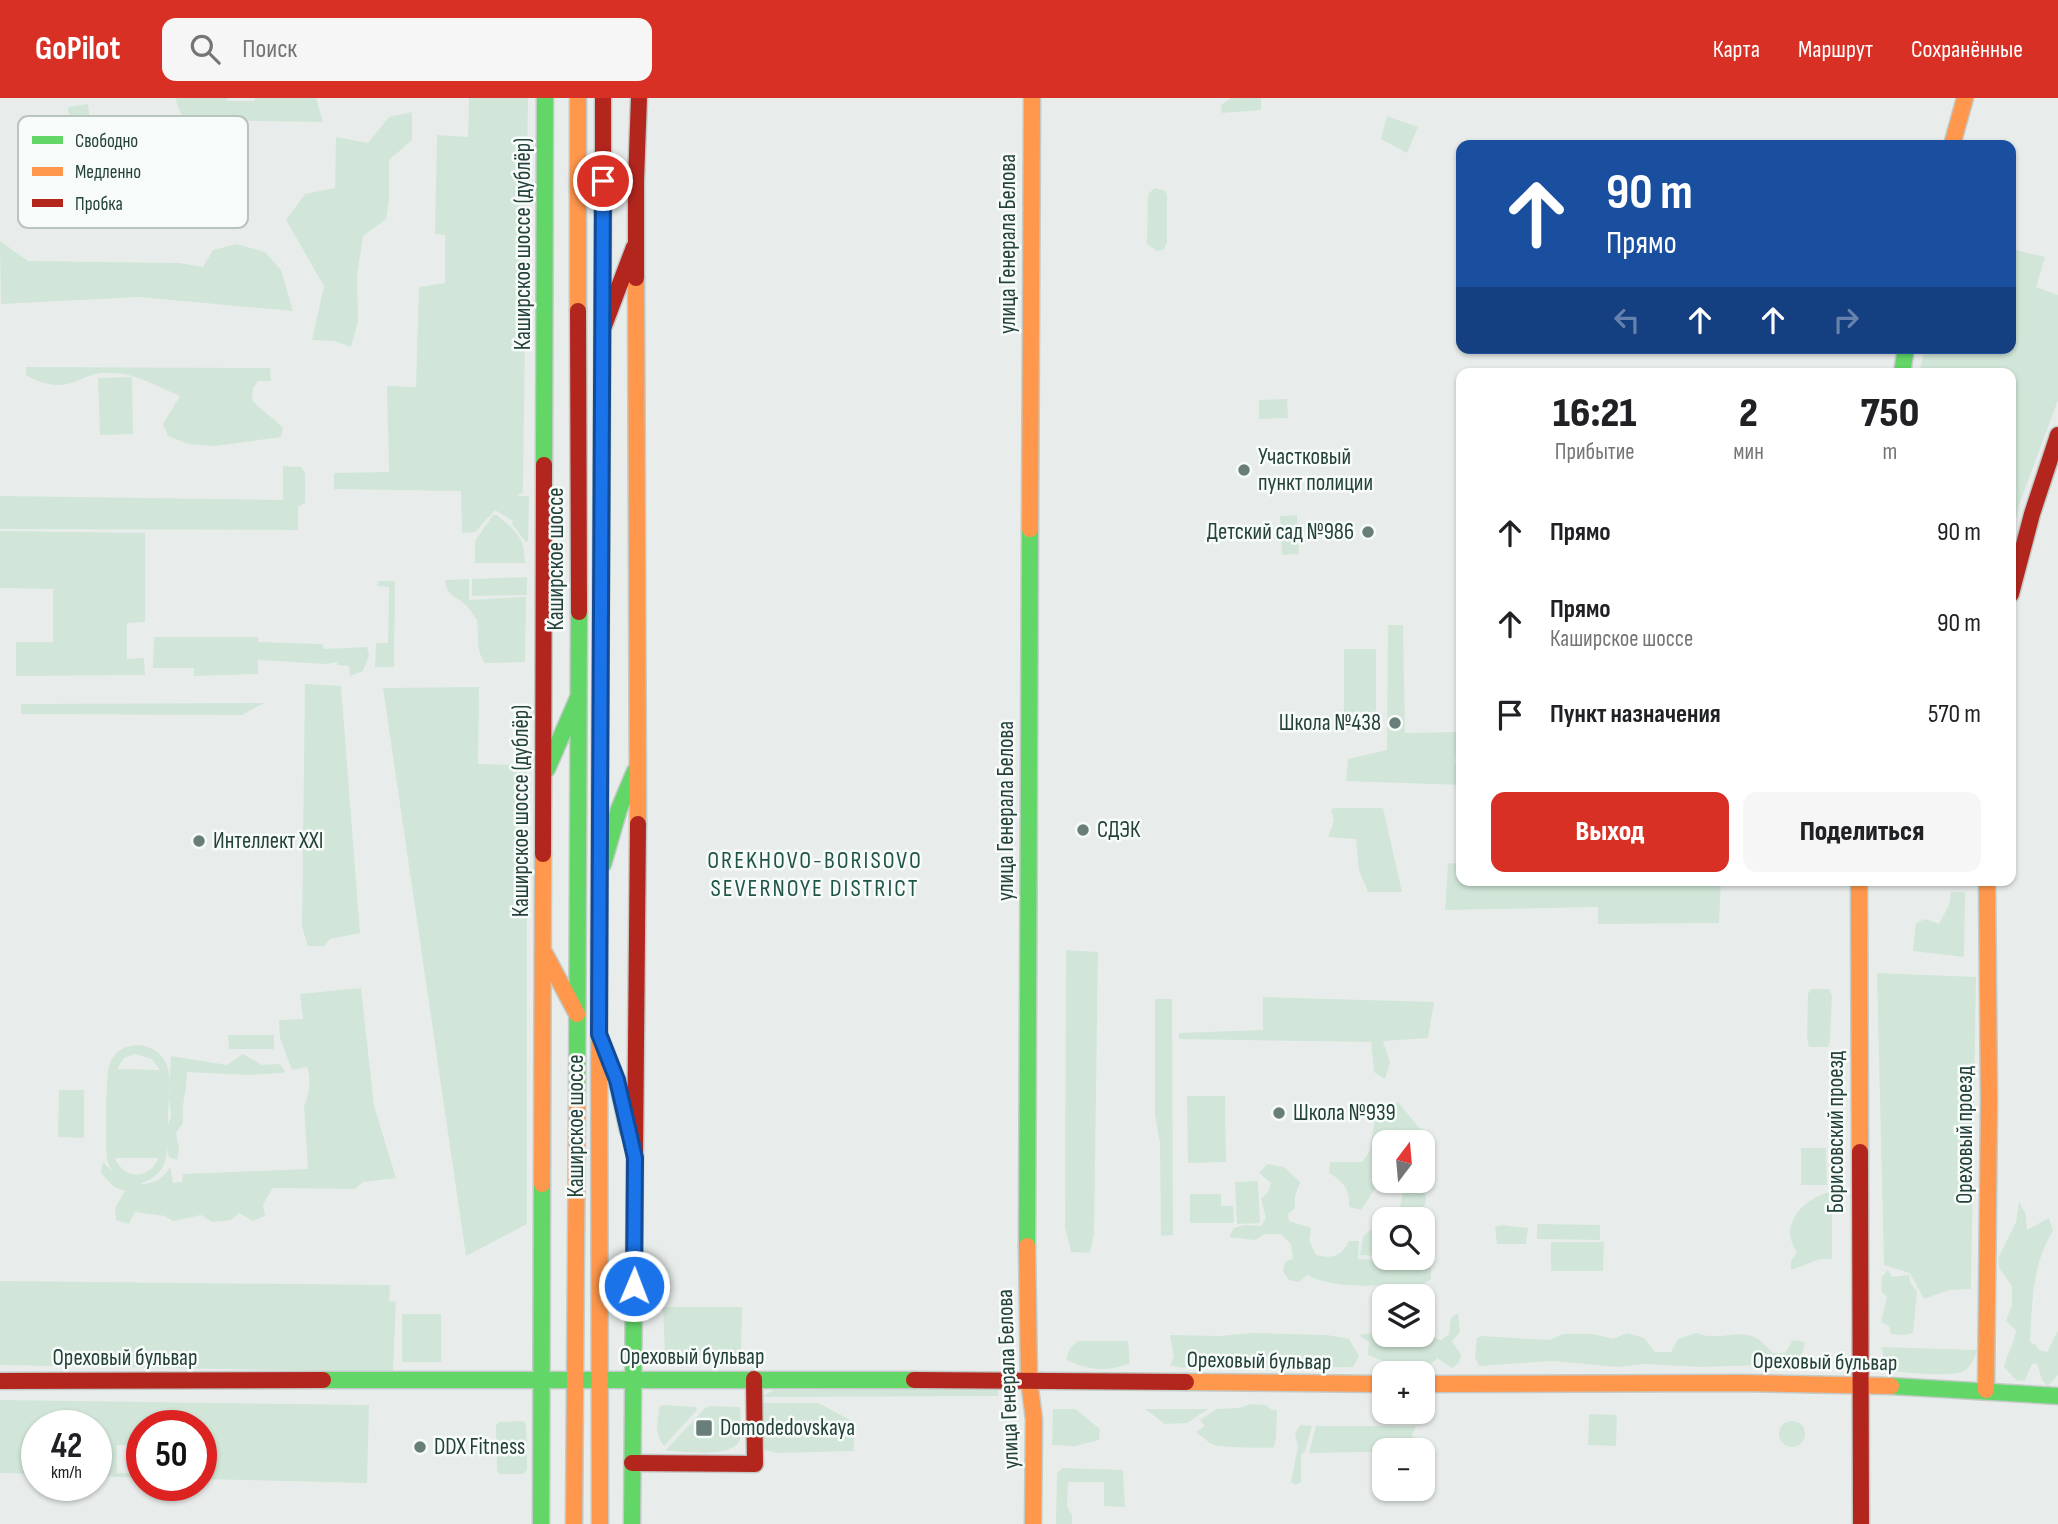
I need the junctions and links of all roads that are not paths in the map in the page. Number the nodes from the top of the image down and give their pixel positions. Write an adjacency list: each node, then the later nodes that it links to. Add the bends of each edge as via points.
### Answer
1 (545, 98): 14 (main road, Каширское шоссе (дублёр))
2 (578, 98): 12 (main road, Каширское шоссе)
3 (603, 98): 9 (main road, Каширское шоссе)
4 (639, 98): 8 (main road)
5 (1032, 98): 28 (main road, улица Генерала Белова)
6 (1965, 98): 7 (main road)
7 (1953, 140)
8 (638, 238): 9 (main road); 13 (main road)
9 (601, 332): 15 (main road, Каширское шоссе)
10 (2058, 435): 11 (main road)
11 (2016, 573)
12 (579, 697): 14 (main road); 19 (main road, Каширское шоссе)
13 (638, 765): 15 (main road); 21 (main road)
14 (544, 779): 18 (main road, Каширское шоссе (дублёр))
15 (600, 873): 20 (main road, Каширское шоссе)
16 (1859, 886): 31 (main road, Борисовский проезд)
17 (1987, 886): 32 (main road, Ореховый проезд)
18 (543, 951): 19 (main road); 23 (main road, Каширское шоссе (дублёр))
19 (577, 1014): 24 (main road, Каширское шоссе)
20 (599, 1034): 21 (main road, via 617,1080); 25 (main road, Каширское шоссе)
21 (635, 1158): 26 (main road)
22 (754, 1379): 26 (main road, Ореховый бульвар); 28 (main road, Ореховый бульвар); 34 (main road, via 755,1464)
23 (540, 1380): 24 (main road, Ореховый бульвар); 27 (main road, Ореховый бульвар); 35 (main road, Каширское шоссе (дублёр))
24 (575, 1380): 25 (main road, Ореховый бульвар); 36 (main road, Каширское шоссе)
25 (600, 1380): 26 (main road, Ореховый бульвар); 37 (main road, Каширское шоссе)
26 (632, 1380): 34 (main road)
27 (0, 1381)
28 (1029, 1381): 29 (main road, Ореховый бульвар); 39 (main road, улица Генерала Белова, via 1034,1420)
29 (1372, 1384)
30 (1435, 1384): 31 (main road, Ореховый бульвар)
31 (1861, 1384): 32 (main road, Ореховый бульвар); 40 (main road, Борисовский проезд)
32 (1986, 1390): 33 (main road, Ореховый бульвар)
33 (2058, 1396)
34 (632, 1463): 38 (main road)
35 (541, 1524)
36 (575, 1524)
37 (600, 1524)
38 (632, 1524)
39 (1033, 1524)
40 (1861, 1524)

